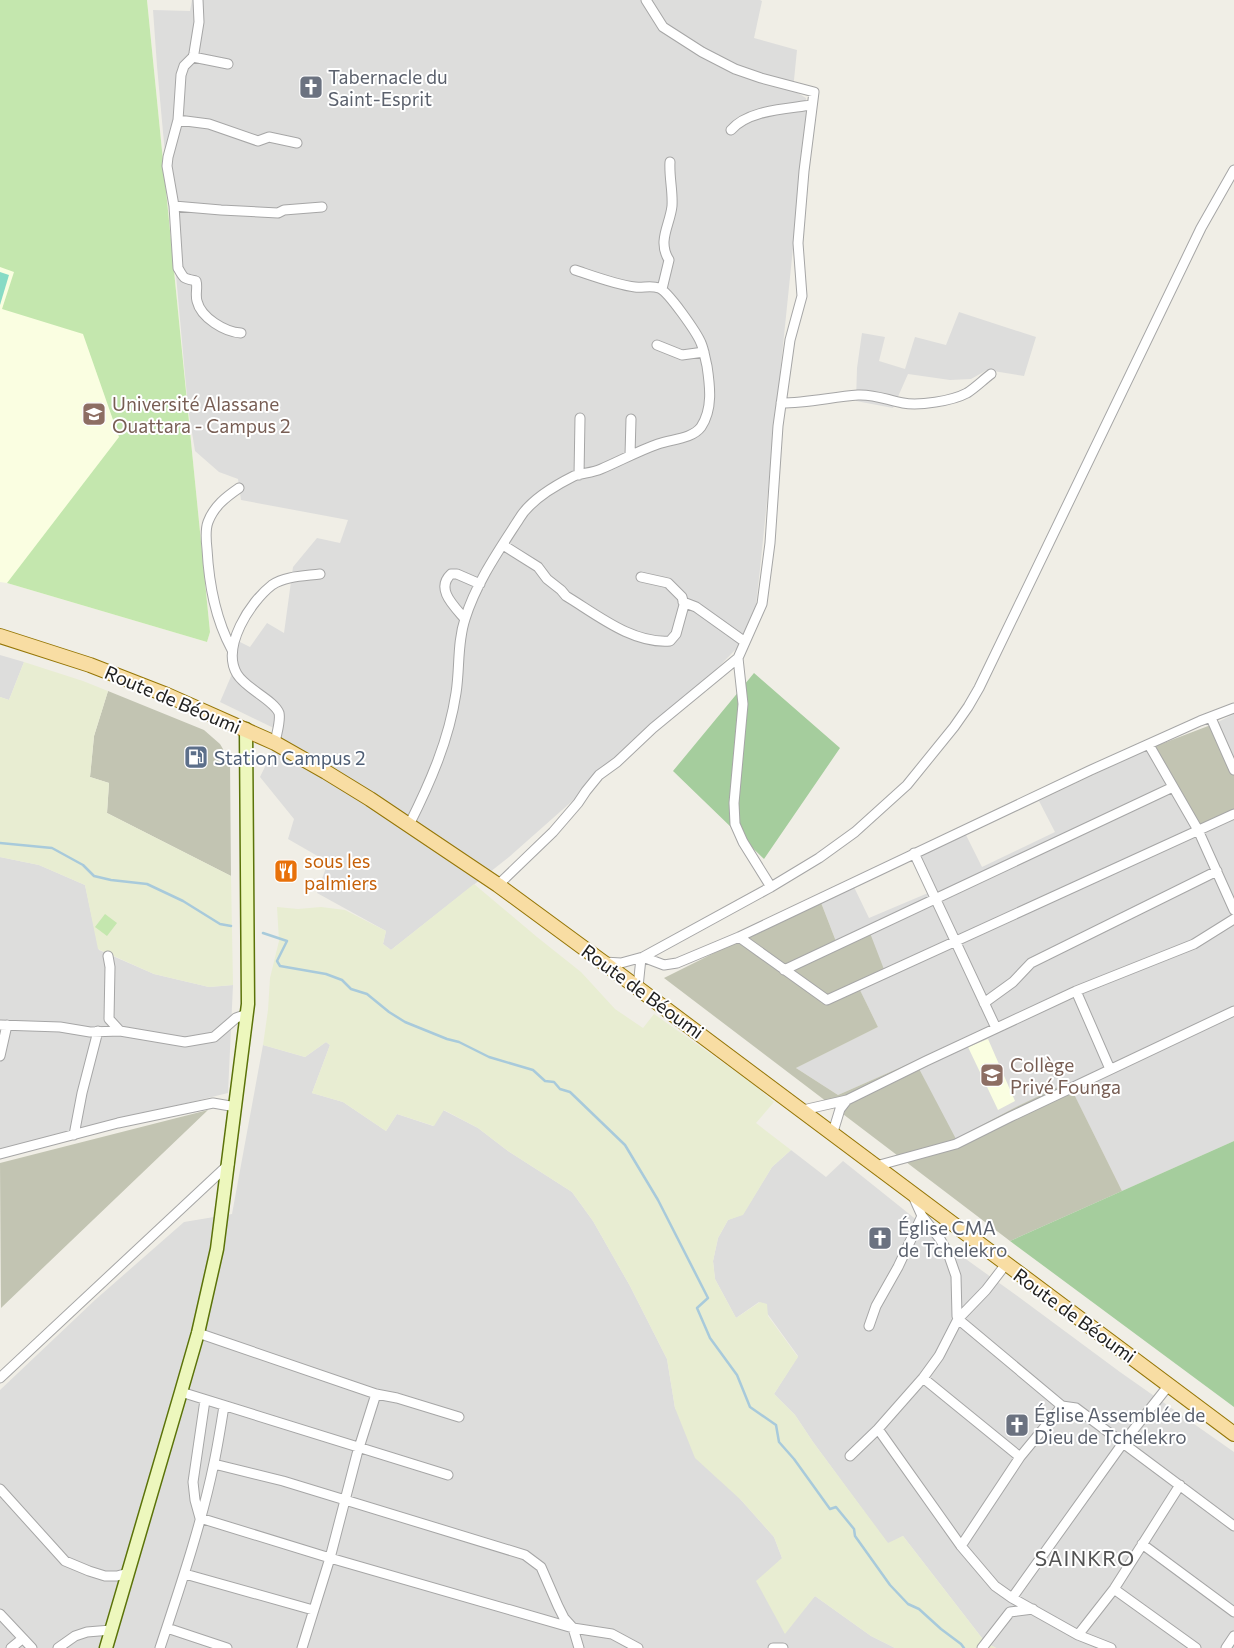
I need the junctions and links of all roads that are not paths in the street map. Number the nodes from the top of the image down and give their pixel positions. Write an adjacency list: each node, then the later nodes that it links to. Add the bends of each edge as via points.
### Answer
1 (198, 0): 3 (street, via 199,22)
2 (646, 0): 5 (street, via 663,27 676,36 736,69 814,92)
3 (193, 58): 4 (street); 6 (street, via 184,66 181,76)
4 (228, 64)
5 (811, 105): 7 (street, via 766,112 736,124); 19 (street, via 798,244 802,296 790,340)
6 (178, 120): 8 (street, via 209,124 258,141 269,136); 11 (street, via 167,166)
7 (730, 130)
8 (297, 143)
9 (670, 162): 14 (street, via 672,208 664,232 664,252 669,260)
10 (1234, 170): 48 (street, via 1202,228 968,708 907,785 855,832)
11 (174, 206): 12 (street, via 278,213); 15 (street, via 175,246 181,276 196,281 197,303 213,321 223,329)
12 (322, 207)
13 (575, 270): 14 (street, via 635,287)
14 (662, 289): 17 (street, via 694,330)
15 (241, 332)
16 (657, 345): 17 (street, via 682,355)
17 (704, 352): 22 (street, via 710,399 702,426 690,436 668,440)
18 (991, 374): 19 (street, via 966,393 920,404 871,396)
19 (781, 403): 32 (street, via 762,604)
20 (580, 418): 23 (street)
21 (631, 419): 22 (street)
22 (630, 455): 23 (street, via 599,470)
23 (579, 475): 25 (street, via 530,503)
24 (239, 488): 33 (street, via 214,509 207,523 206,537 214,606)
25 (503, 544): 28 (street); 29 (street, via 538,567 566,596 622,630 658,642 670,641 676,634)
26 (320, 574): 33 (street, via 274,584 246,614)
27 (642, 577): 29 (street, via 668,583)
28 (480, 584): 30 (street); 30 (street, via 457,574 451,574 444,583 444,591)
29 (683, 602): 32 (street, via 696,607)
30 (464, 619): 43 (street, via 449,724 436,766)
31 (0, 636): 37 (main road, Route de Béoumi, via 109,672)
32 (745, 642): 34 (street)
33 (232, 650): 38 (street, via 237,674 279,713)
34 (738, 658): 47 (street, via 599,775 553,832); 48 (street, via 743,704 735,824)
35 (1234, 708): 36 (street)
36 (1211, 718): 39 (street); 40 (street)
37 (246, 730): 38 (main road, Route de Béoumi); 62 (main road)
38 (275, 743): 43 (main road, Route de Béoumi)
39 (1149, 745): 41 (street); 45 (street)
40 (1234, 770)
41 (1173, 787): 44 (street); 49 (street)
42 (1234, 814): 44 (street)
43 (409, 825): 47 (main road, Route de Béoumi)
44 (1198, 830): 46 (street); 53 (street)
45 (914, 853): 49 (street); 52 (street)
46 (1216, 872): 50 (street); 60 (street, via 1031,962 1013,982)
47 (498, 885): 56 (main road, Route de Béoumi)
48 (771, 887): 55 (street)
49 (935, 898): 53 (street); 57 (street)
50 (1234, 910)
51 (1234, 919): 59 (street, via 1194,944)
52 (739, 936): 55 (street, via 677,963 664,964); 57 (street)
53 (956, 940): 57 (street, via 827,1000); 60 (street)
54 (108, 956): 65 (street, via 109,1019)
55 (642, 958): 56 (street, via 621,963); 58 (street)
56 (603, 962): 58 (main road, Route de Béoumi)
57 (784, 970)
58 (638, 988): 71 (main road, Route de Béoumi)
59 (1076, 991): 64 (street); 68 (street)
60 (984, 1003): 64 (street)
61 (1234, 1011): 68 (street)
62 (247, 1014): 65 (street, via 236,1018 214,1037 185,1042); 70 (main road)
63 (3, 1025): 66 (street); 67 (street)
64 (996, 1028): 69 (street)
65 (120, 1031): 66 (street)
66 (98, 1032): 73 (street)
67 (0, 1056)
68 (1110, 1069): 76 (street, via 956,1144)
69 (847, 1100): 71 (street); 72 (street, via 840,1109)
70 (236, 1107): 73 (street, via 213,1103); 75 (main road)
71 (803, 1110): 72 (main road, Route de Béoumi)
72 (833, 1132): 76 (main road, Route de Béoumi)
73 (74, 1134): 74 (street)
74 (0, 1154)
75 (229, 1164): 82 (main road, via 217,1249); 83 (street)
76 (876, 1166): 77 (main road, Route de Béoumi)
77 (912, 1194): 78 (street); 79 (main road, Route de Béoumi)
78 (922, 1216): 80 (street, via 948,1253 956,1276); 81 (street)
79 (1006, 1264): 80 (street); 85 (main road, Route de Béoumi)
80 (958, 1319): 84 (street, via 939,1356); 90 (street)
81 (869, 1326)
82 (198, 1333): 86 (main road); 87 (street)
83 (0, 1378)
84 (923, 1378): 92 (street); 97 (street)
85 (1169, 1385): 93 (main road, Route de Béoumi); 94 (street)
86 (181, 1392): 88 (street); 108 (main road)
87 (376, 1394): 91 (street); 95 (street)
88 (205, 1400): 89 (street); 103 (street, via 193,1482)
89 (224, 1406): 95 (street); 98 (street)
90 (1062, 1406): 94 (street, via 1076,1408); 97 (street)
91 (459, 1417)
92 (878, 1429): 96 (street); 106 (street)
93 (1234, 1434)
94 (1123, 1443): 100 (street); 111 (street)
95 (360, 1447): 99 (street); 102 (street)
96 (850, 1456)
97 (1020, 1457): 106 (street)
98 (214, 1464): 102 (street); 103 (street)
99 (448, 1475)
100 (1180, 1486): 104 (street); 105 (street)
101 (0, 1489): 108 (street, via 65,1561 105,1576)
102 (346, 1500): 107 (street); 117 (street, via 525,1555 541,1567 564,1618)
103 (200, 1518): 107 (street); 109 (street)
104 (1234, 1526)
105 (1142, 1544): 110 (street); 114 (street)
106 (961, 1546): 111 (street, via 995,1586)
107 (330, 1558): 113 (street); 117 (street)
108 (128, 1573): 118 (main road)
109 (185, 1574): 113 (street); 116 (street)
110 (1114, 1589): 119 (street); 135 (street)
111 (1012, 1598): 112 (street)
112 (1032, 1609): 119 (street); 133 (street, via 1010,1612)
113 (313, 1610): 128 (street)
114 (1234, 1612)
115 (0, 1614): 121 (street)
116 (167, 1628): 126 (street); 127 (street)
117 (573, 1628): 129 (street); 130 (street, via 617,1636)
118 (111, 1630): 124 (street, via 75,1636); 125 (main road)
119 (1078, 1635): 134 (street)
120 (1234, 1636): 136 (street)
121 (22, 1639): 122 (street); 123 (street)
122 (11, 1648)
123 (32, 1648)
124 (58, 1648)
125 (106, 1648)
126 (160, 1648)
127 (227, 1648)
128 (302, 1648)
129 (580, 1648)
130 (638, 1648)
131 (773, 1648): 132 (street)
132 (783, 1648)
133 (982, 1648)
134 (1111, 1648)
135 (1196, 1648)
136 (1226, 1648)

